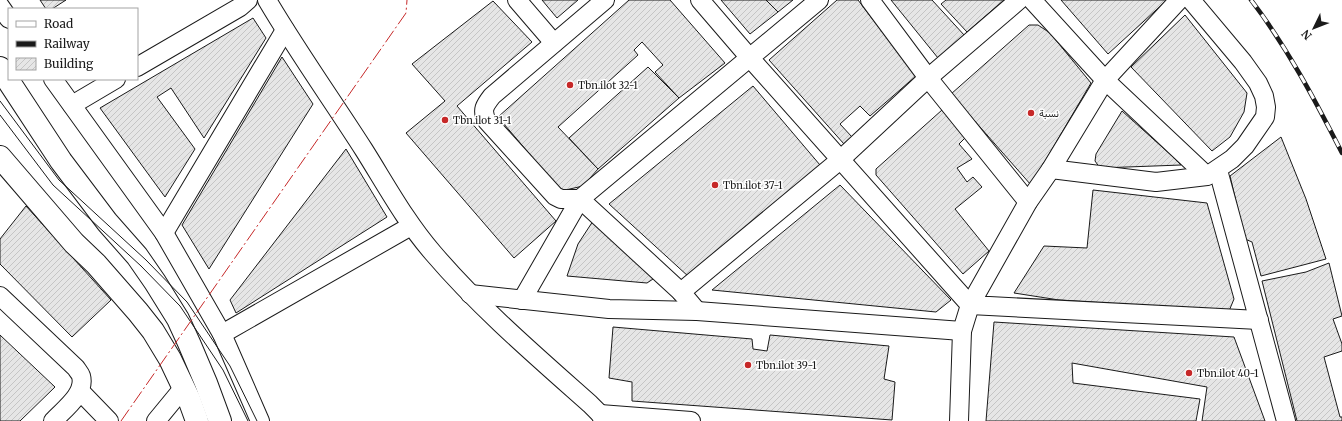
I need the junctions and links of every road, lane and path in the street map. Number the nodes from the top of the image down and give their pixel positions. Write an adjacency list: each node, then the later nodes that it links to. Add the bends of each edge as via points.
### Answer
1 (267, 0): 14 (street)
2 (517, 0): 15 (street)
3 (605, 0): 15 (street)
4 (700, 0): 16 (street)
5 (819, 0): 16 (street)
6 (870, 0): 19 (street)
7 (1019, 0): 19 (street)
8 (1032, 0): 22 (street)
9 (1179, 0): 22 (street)
10 (1191, 0): 27 (street, via 1258,83 1264,96 1266,113 1257,130 1245,146)
11 (241, 2): 17 (street)
12 (0, 6): 13 (street)
13 (8, 18)
14 (284, 30): 30 (street, via 356,137); 31 (street)
15 (554, 43): 28 (street, via 492,96 484,115 555,196 561,199)
16 (749, 57): 25 (street); 28 (street)
17 (138, 66)
18 (0, 68): 48 (main road, via 60,161 155,282 178,319)
19 (928, 78): 25 (street); 29 (street)
20 (54, 80): 23 (street)
21 (114, 80): 23 (street)
22 (1105, 80): 26 (street); 27 (street)
23 (72, 105): 31 (street)
24 (0, 157): 41 (main road, via 138,312 170,359)
25 (840, 160): 32 (street); 36 (street)
26 (1051, 169): 27 (street, via 1156,182); 29 (street)
27 (1212, 173): 38 (street)
28 (580, 200): 32 (street); 35 (street)
29 (1028, 202): 36 (street)
30 (411, 226): 33 (street); 40 (street)
31 (164, 233): 40 (street)
32 (681, 292): 37 (street)
33 (470, 294): 35 (street); 43 (street)
34 (0, 296): 42 (street, via 76,368 80,376)
35 (522, 300): 37 (street, via 608,309)
36 (970, 305): 38 (street); 39 (street)
37 (697, 311): 39 (street)
38 (1259, 320): 52 (street)
39 (962, 331): 51 (street)
40 (222, 334): 49 (street)
41 (184, 388): 46 (street); 47 (main road)
42 (80, 391): 44 (street); 45 (street)
43 (602, 418): 50 (street)
44 (53, 421)
45 (109, 421)
46 (156, 421)
47 (197, 421)
48 (220, 421)
49 (260, 421)
50 (691, 421)
51 (959, 421)
52 (1286, 421)

